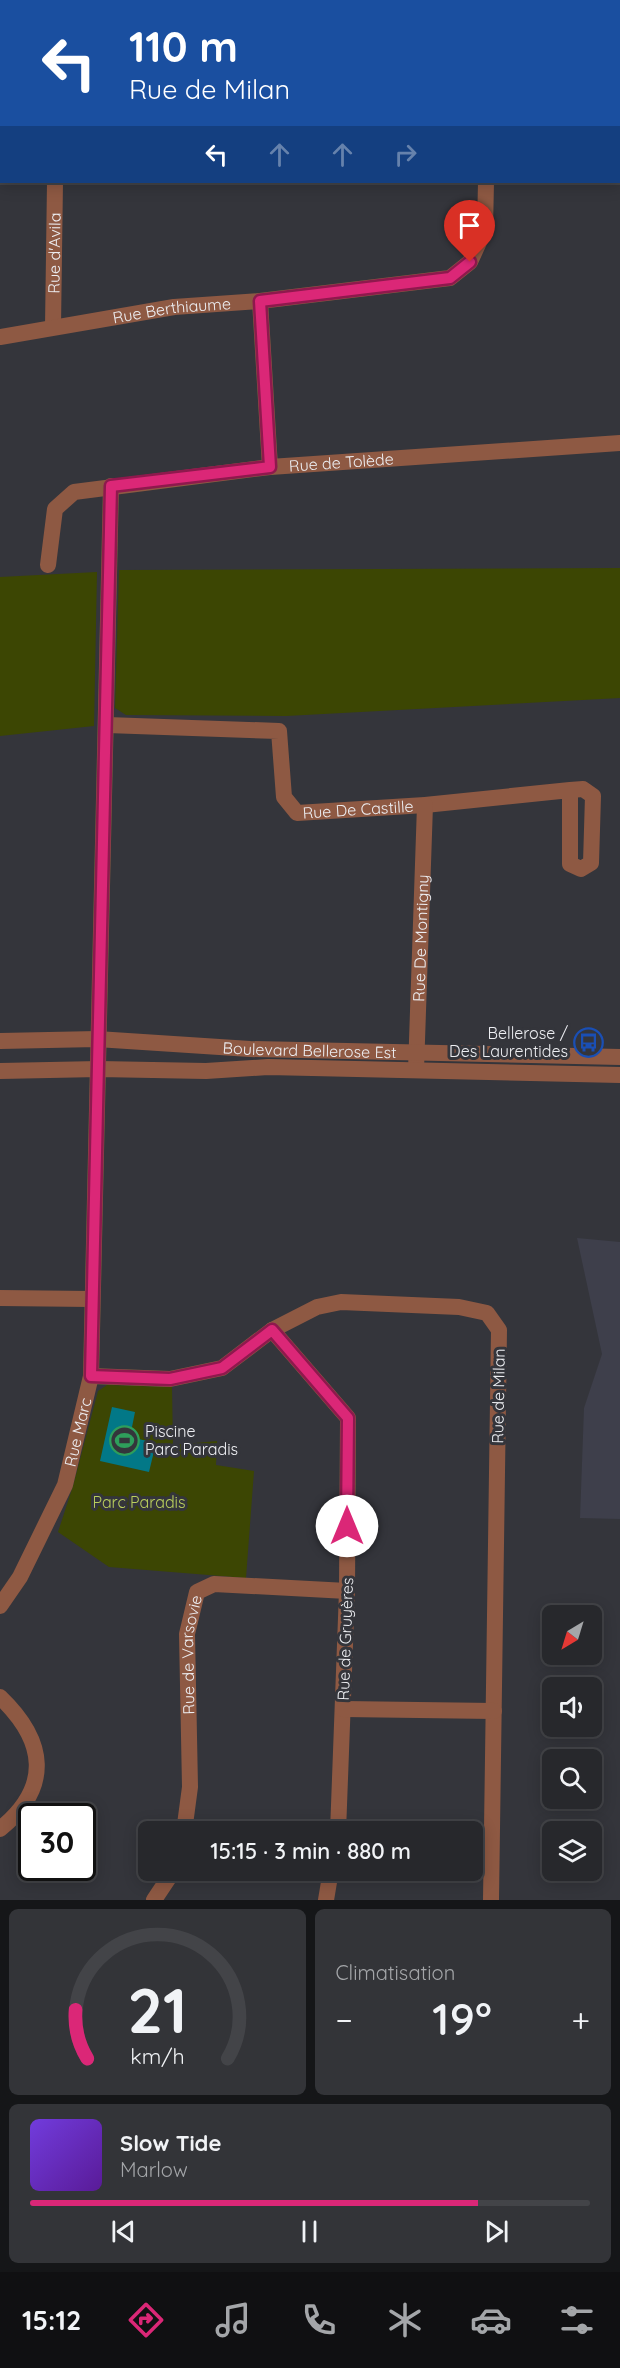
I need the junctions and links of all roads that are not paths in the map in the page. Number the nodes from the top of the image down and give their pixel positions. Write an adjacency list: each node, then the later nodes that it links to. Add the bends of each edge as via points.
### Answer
1 (55, 183): 4 (street, Rue d'Avila)
2 (486, 183): 3 (street, Rue Berthiaume, via 485,230 470,262 450,278)
3 (260, 301): 4 (street, Rue Berthiaume, via 174,307); 7 (street)
4 (53, 327): 5 (street, Rue Berthiaume)
5 (0, 337)
6 (620, 443): 7 (street, Rue de Tolède)
7 (270, 467): 8 (street, Rue de Tolède)
8 (111, 486): 9 (street, Rue de Tolède, via 74,492 55,509); 10 (street, Rue Marc)
9 (48, 565)
10 (107, 725): 12 (street, Rue De Castille, via 279,731 284,797 297,813); 13 (street, Rue Marc)
11 (570, 790): 12 (street, Rue De Castille)
12 (425, 804): 16 (street, Rue De Montigny)
13 (97, 1039): 14 (street, Boulevard Bellerose Est); 16 (street, Boulevard Bellerose Est); 17 (street, Rue Marc)
14 (0, 1041)
15 (620, 1057): 16 (street, Boulevard Bellerose Est)
16 (416, 1062): 17 (street, Boulevard Bellerose Est, via 206,1071); 19 (street, Boulevard Bellerose Est)
17 (99, 1069): 18 (street, Boulevard Bellerose Est); 21 (street, Rue Marc)
18 (0, 1071)
19 (620, 1075)
20 (0, 1298): 21 (street)
21 (91, 1299): 23 (street, Rue Marc)
22 (272, 1330): 23 (street, Rue de Milan, via 222,1368 170,1379); 24 (street, Rue de Gruyères, via 348,1418); 28 (street, Rue de Milan, via 317,1307 341,1302 459,1307 487,1313 499,1330)
23 (91, 1376): 25 (street, Rue Marc, via 64,1485 20,1577)
24 (346, 1591): 27 (street, Rue de Gruyères); 29 (street, Rue de Varsovie, via 214,1584 197,1592 187,1634 190,1787)
25 (0, 1606)
26 (0, 1697): 31 (street, via 32,1737 38,1774 36,1785 15,1816)
27 (343, 1709): 28 (street); 30 (street, Rue de Gruyères)
28 (494, 1711): 36 (street, Rue de Milan)
29 (185, 1821)
30 (338, 1821)
31 (0, 1829)
32 (167, 1881): 34 (street)
33 (329, 1881): 35 (street)
34 (154, 1900)
35 (326, 1900)
36 (491, 1900)

